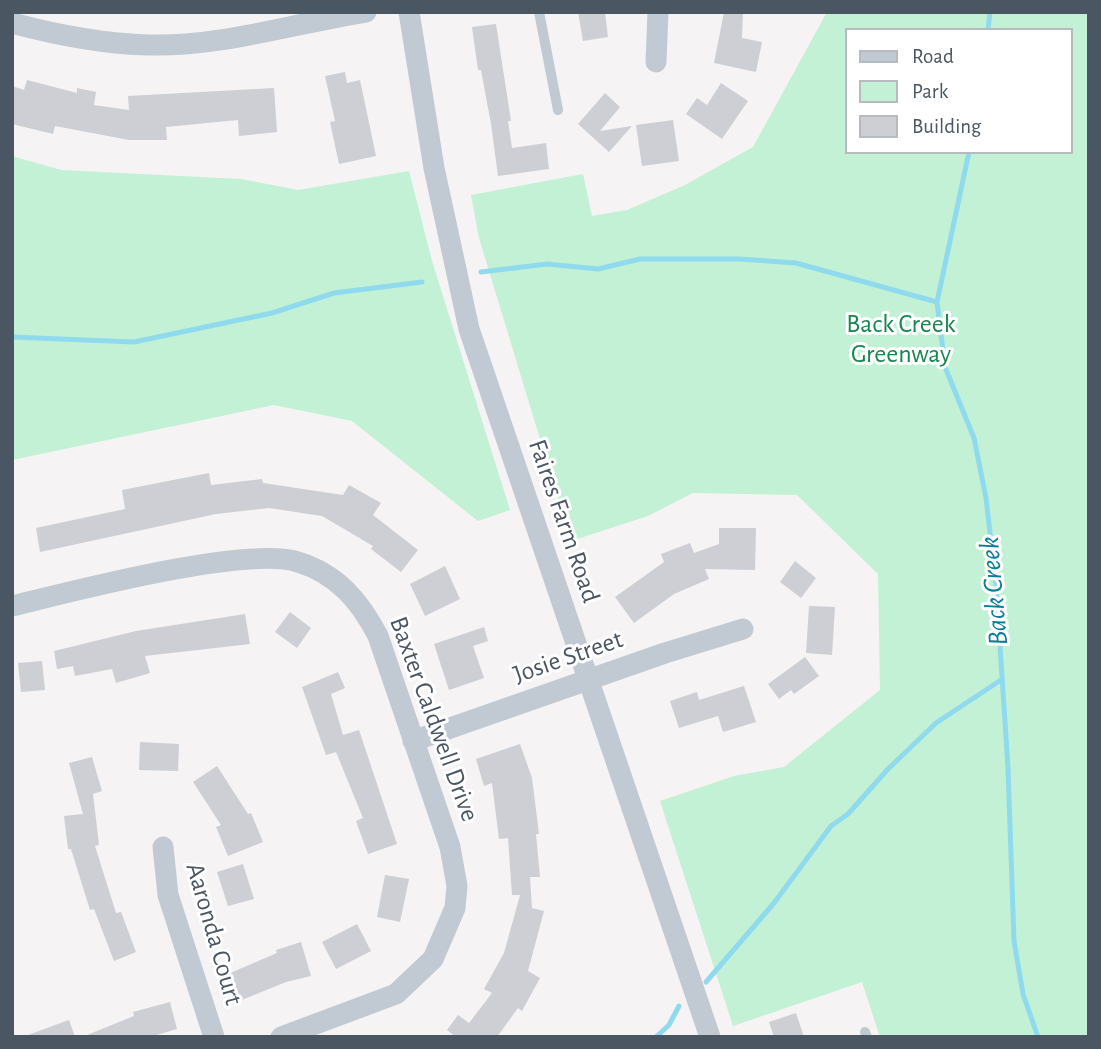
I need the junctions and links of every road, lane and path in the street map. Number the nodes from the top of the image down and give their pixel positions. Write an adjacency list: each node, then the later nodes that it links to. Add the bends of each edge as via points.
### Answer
1 (366, 12): 5 (street, via 151,45 79,39)
2 (409, 12): 10 (street, Faires Farm Road, via 439,193 469,329)
3 (539, 12): 7 (lane)
4 (658, 12): 6 (street)
5 (12, 23)
6 (656, 62)
7 (558, 110)
8 (12, 606): 11 (street, Baxter Caldwell Drive, via 212,564 272,557 297,561 342,586 363,608 378,636)
9 (743, 629): 10 (street, Josie Street)
10 (589, 681): 11 (street, Josie Street); 15 (street, Faires Farm Road)
11 (414, 741): 14 (street, Baxter Caldwell Drive, via 455,865 457,886 450,923 433,959 396,994)
12 (163, 847): 13 (street, Aaronda Court, via 168,895)
13 (214, 1037)
14 (281, 1037)
15 (710, 1037)

